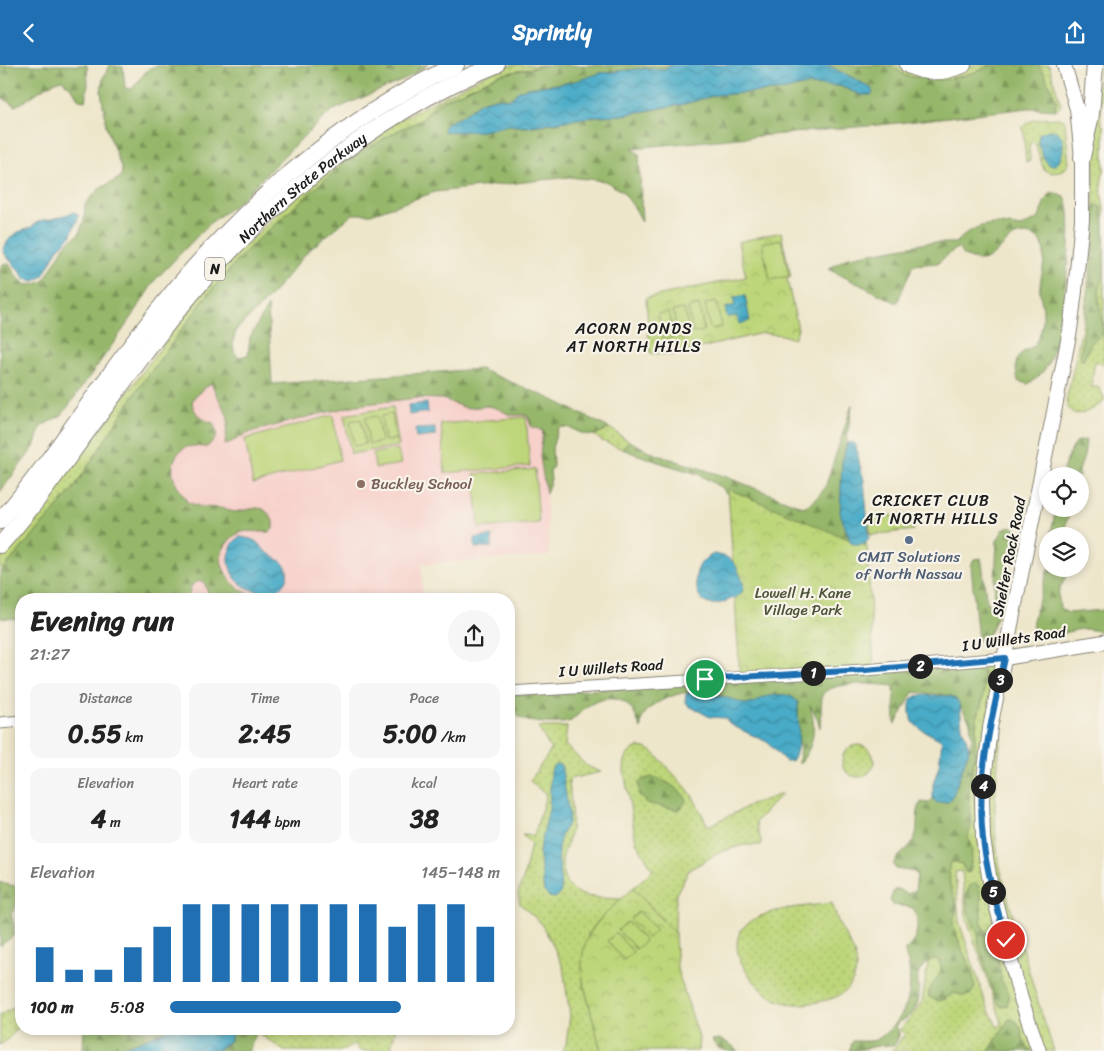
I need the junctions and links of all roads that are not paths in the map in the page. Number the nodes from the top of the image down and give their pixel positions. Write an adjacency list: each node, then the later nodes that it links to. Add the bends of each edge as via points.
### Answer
1 (456, 65): 8 (highway, Northern State Parkway / N, via 403,93 338,137 237,223 149,322)
2 (496, 65): 9 (highway, Northern State Parkway / N, via 444,89 376,129 313,176 254,229 177,312 34,505)
3 (908, 65): 4 (highway, via 929,72)
4 (962, 65)
5 (1064, 65): 7 (main road, Shelter Rock Road, via 1077,109)
6 (1095, 65): 7 (highway, via 1091,114)
7 (1082, 157): 11 (main road, Shelter Rock Road, via 1082,220 1070,330)
8 (0, 521)
9 (0, 545)
10 (1104, 642): 11 (main road, I U Willets Road)
11 (1005, 658): 12 (street, I U Willets Road); 15 (main road, Shelter Rock Road, via 984,765 983,838 990,882)
12 (515, 692)
13 (15, 722): 14 (street)
14 (0, 723)
15 (1038, 1051)

